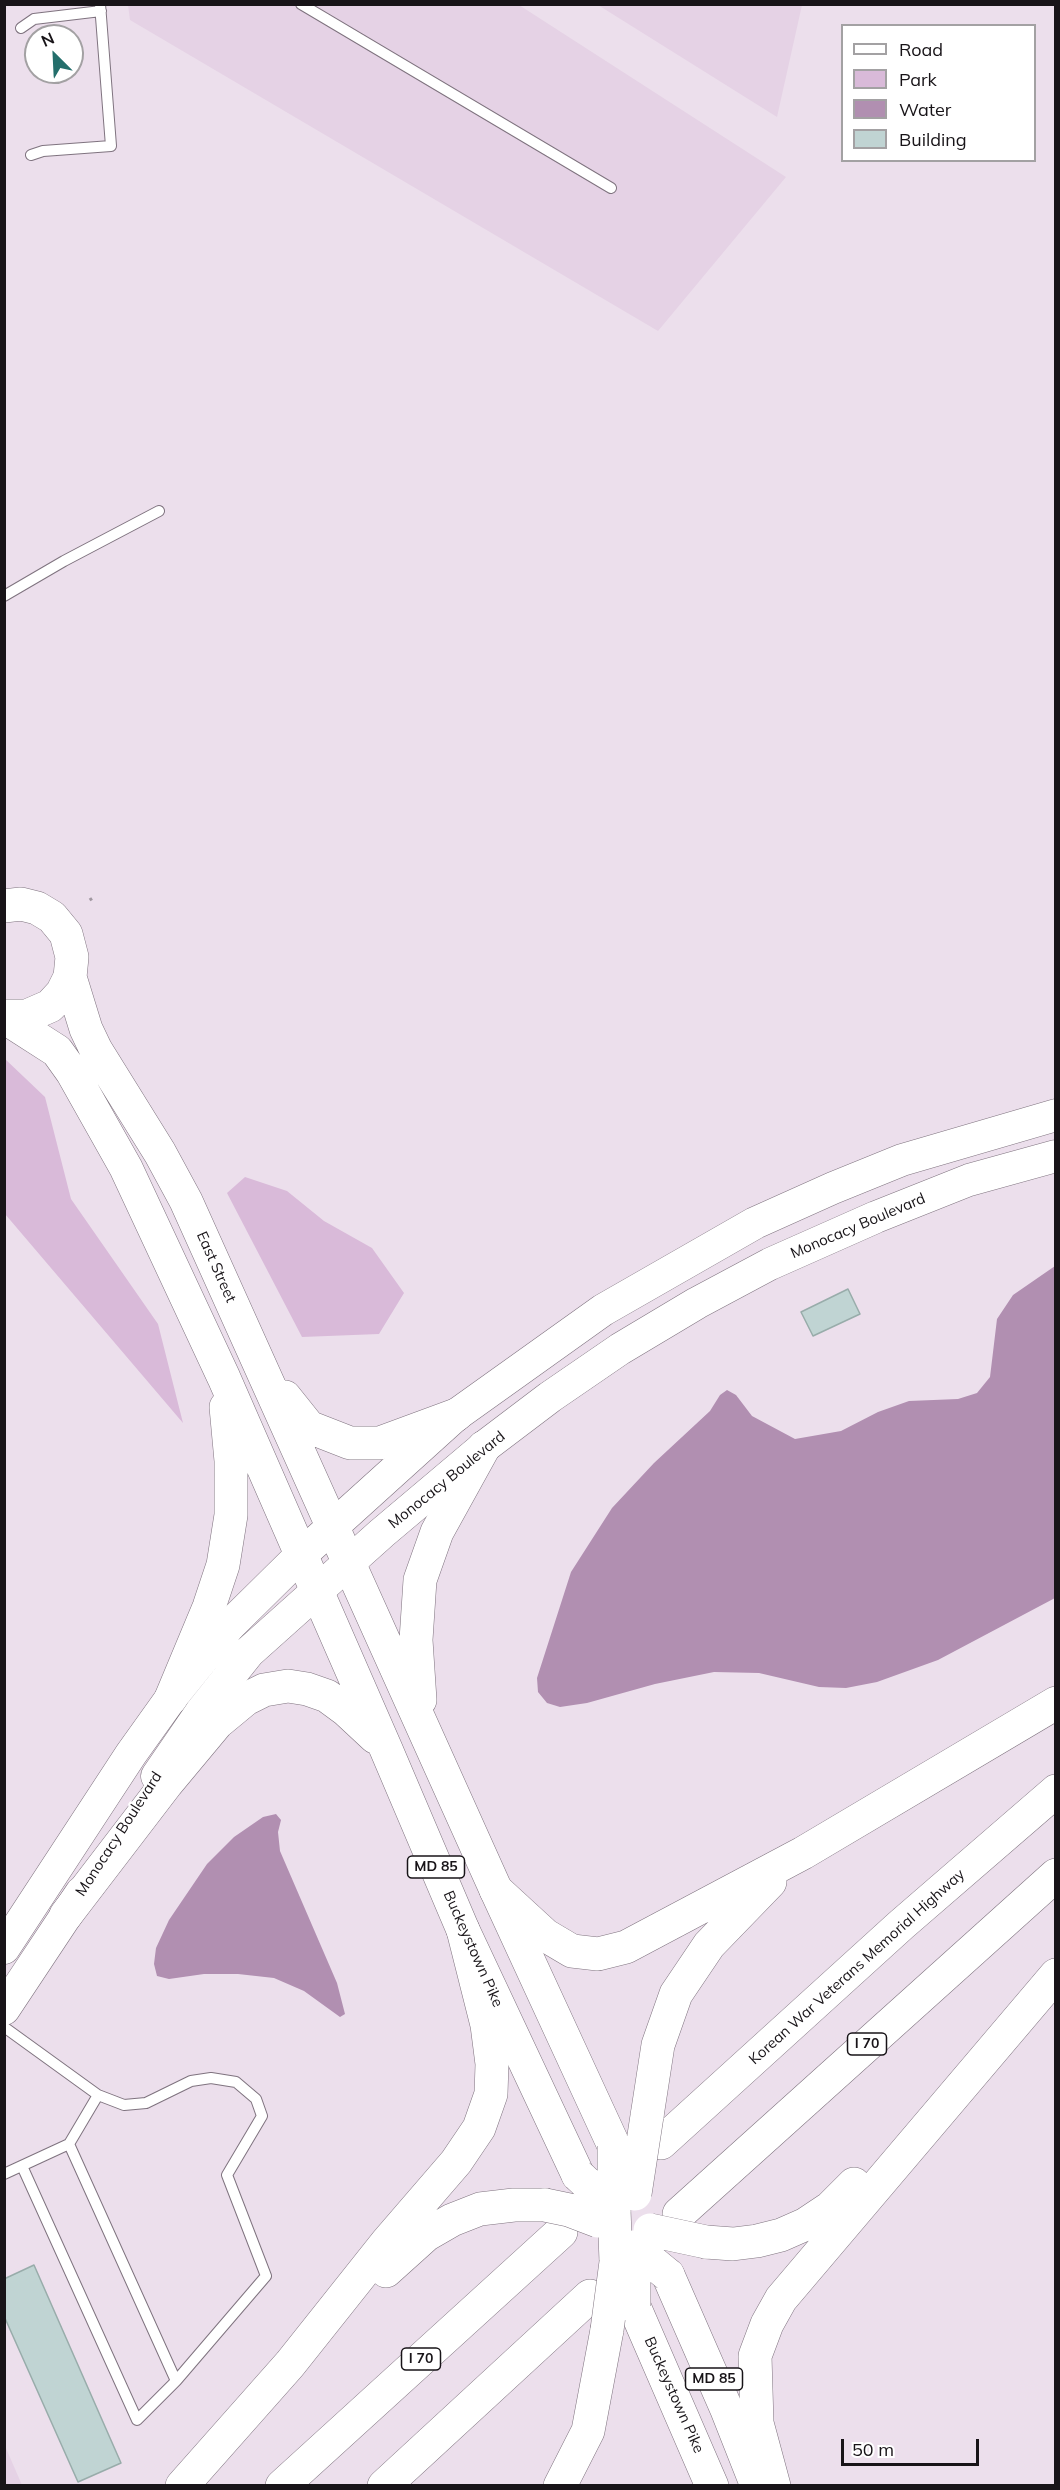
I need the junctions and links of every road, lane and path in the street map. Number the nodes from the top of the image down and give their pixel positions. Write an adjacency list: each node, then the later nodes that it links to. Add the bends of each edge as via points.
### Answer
1 (301, 4): 5 (lane)
2 (100, 8): 3 (lane, via 34,20); 4 (lane, via 111,146)
3 (21, 28)
4 (31, 155)
5 (611, 188)
6 (159, 512): 7 (lane)
7 (4, 596)
8 (90, 898): 10 (path)
9 (10, 902): 11 (main road, East Street, via 37,908 52,917 66,934 72,957)
10 (94, 904)
11 (70, 977): 12 (main road, via 50,1006 27,1016); 15 (main road, East Street, via 91,1039 186,1201)
12 (4, 1016): 16 (main road, via 57,1051 72,1072 126,1168)
13 (1056, 1115): 17 (main road, via 902,1160 755,1223 603,1310)
14 (1056, 1156): 18 (main road, Monocacy Boulevard, via 969,1180 770,1264 620,1349)
15 (260, 1365): 17 (main road, via 309,1427 350,1443 380,1443); 19 (main road, East Street)
16 (224, 1378): 20 (main road); 23 (main road, via 231,1515 209,1607)
17 (456, 1415): 19 (main road)
18 (484, 1447): 21 (main road, Monocacy Boulevard); 25 (main road, via 437,1532 420,1580 416,1640)
19 (334, 1527): 20 (main road); 21 (main road, East Street / MD 85)
20 (300, 1556): 22 (main road, Buckeystown Pike / MD 85); 23 (main road, via 229,1626)
21 (350, 1563): 22 (main road, Monocacy Boulevard); 25 (main road, MD 85)
22 (316, 1592): 26 (main road, Buckeystown Pike / MD 85); 31 (main road, Monocacy Boulevard, via 249,1652 201,1712)
23 (171, 1698): 33 (main road)
24 (1056, 1703): 28 (main road)
25 (421, 1723): 30 (main road, MD 85)
26 (386, 1749): 31 (main road, via 327,1696 288,1686 264,1690 246,1699 217,1723 167,1783); 32 (main road, Buckeystown Pike / MD 85)
27 (1056, 1791): 39 (main road, Korean War Veterans Memorial Highway)
28 (802, 1853): 30 (main road, via 626,1947 598,1954 572,1951 545,1935); 39 (main road, via 753,1897 709,1945 676,1994 658,2045)
29 (1056, 1875): 43 (main road, I 70)
30 (496, 1890): 45 (main road, MD 85, bridge, via 614,2146)
31 (66, 1915): 35 (main road, Monocacy Boulevard)
32 (463, 1930): 45 (main road, Buckeystown Pike / MD 85, bridge, via 578,2175); 47 (main road, via 487,2025 492,2064 491,2094 479,2128 456,2162)
33 (4, 1948)
34 (1056, 1975): 37 (main road)
35 (4, 2009)
36 (4, 2028): 38 (lane)
37 (976, 2066): 45 (main road, bridge, via 830,2208 806,2224 781,2235 733,2244); 55 (main road, via 781,2299 767,2324 755,2356 754,2389 757,2423)
38 (98, 2096): 40 (lane); 48 (lane, via 124,2105 146,2103 191,2081 211,2078 236,2082 256,2099 262,2116 227,2175 267,2276)
39 (654, 2130): 45 (main road, bridge)
40 (69, 2144): 41 (lane); 48 (lane)
41 (22, 2166): 42 (lane); 48 (lane, via 137,2420)
42 (4, 2175)
43 (678, 2214)
44 (553, 2218): 45 (main road, bridge); 47 (main road, via 514,2205 480,2209 452,2220 426,2235); 50 (main road, I 70)
45 (624, 2227): 52 (main road, bridge, via 588,2431); 53 (main road, Buckeystown Pike / MD 85, bridge, via 634,2306); 54 (main road, MD 85, bridge, via 669,2275)
46 (590, 2296): 51 (main road)
47 (290, 2364): 49 (main road)
48 (176, 2381)
49 (182, 2486)
50 (282, 2486)
51 (384, 2486)
52 (560, 2486)
53 (712, 2486)
54 (757, 2486)
55 (774, 2486)

